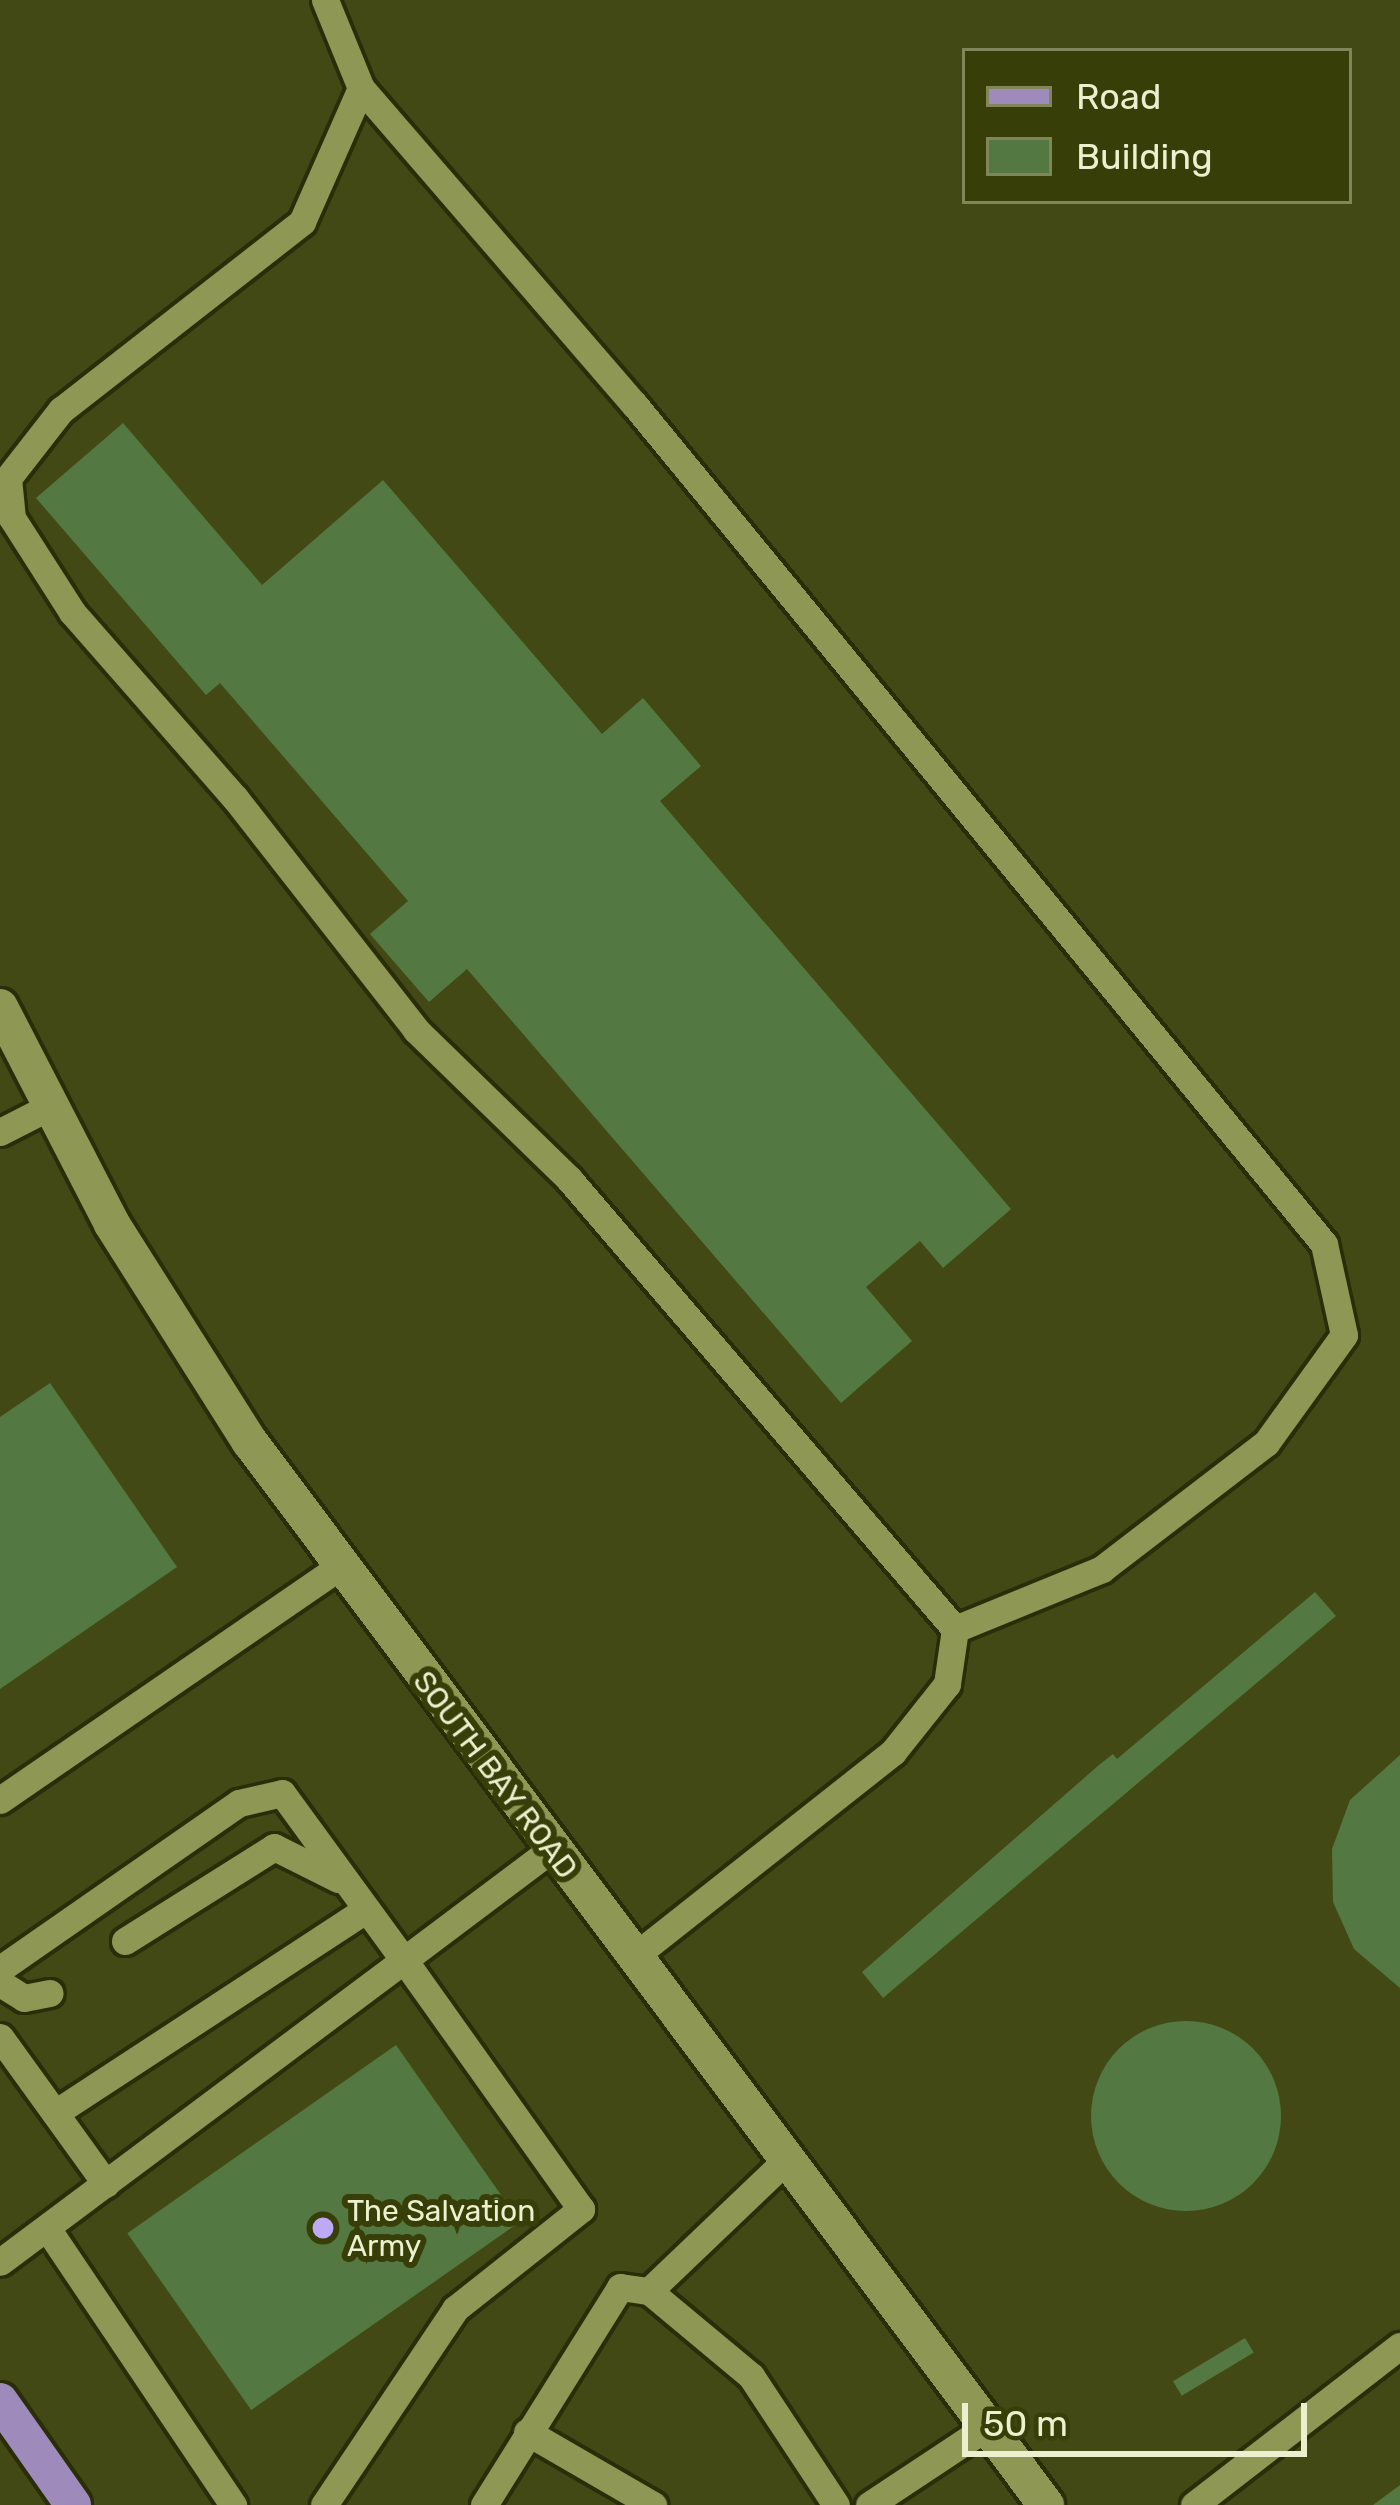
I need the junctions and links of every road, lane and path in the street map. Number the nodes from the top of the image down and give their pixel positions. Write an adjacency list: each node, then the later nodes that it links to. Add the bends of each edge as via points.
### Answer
1 (326, 0): 2 (lane)
2 (361, 88): 7 (lane, via 302,222 61,410 8,478 12,518 72,612 235,798 416,1030 569,1180); 7 (lane, via 634,404 1324,1244 1344,1335 1266,1443 1102,1570)
3 (0, 1007): 4 (main road, SOUTH BAY ROAD)
4 (49, 1106): 5 (lane); 6 (main road, SOUTH BAY ROAD, via 112,1225 237,1422)
5 (0, 1132)
6 (341, 1566): 8 (lane); 9 (main road, SOUTH BAY ROAD)
7 (955, 1629): 13 (lane, via 947,1684 893,1752)
8 (0, 1800)
9 (549, 1851): 13 (main road, SOUTH BAY ROAD); 14 (lane)
10 (341, 1881): 11 (lane); 12 (lane, via 274,1846); 15 (lane, via 282,1793 239,1803)
11 (365, 1910): 14 (lane); 19 (lane)
12 (124, 1941)
13 (633, 1957): 20 (main road, SOUTH BAY ROAD)
14 (404, 1960): 21 (lane); 31 (lane, via 581,2209 455,2309)
15 (0, 1969)
16 (0, 1983): 17 (lane, via 24,1998)
17 (50, 1993)
18 (0, 2037): 19 (lane)
19 (55, 2114): 21 (lane)
20 (785, 2160): 24 (lane); 27 (main road, SOUTH BAY ROAD)
21 (106, 2184): 22 (lane)
22 (47, 2228): 23 (lane); 30 (lane)
23 (0, 2262)
24 (649, 2290): 28 (lane, via 620,2287 597,2313); 34 (lane, via 751,2376)
25 (1400, 2346): 37 (lane)
26 (0, 2402): 29 (main road)
27 (987, 2427): 35 (lane); 36 (main road, SOUTH BAY ROAD)
28 (527, 2432): 32 (lane); 33 (lane)
29 (73, 2505)
30 (233, 2505)
31 (324, 2505)
32 (484, 2505)
33 (652, 2505)
34 (836, 2505)
35 (869, 2505)
36 (1046, 2505)
37 (1194, 2505)

